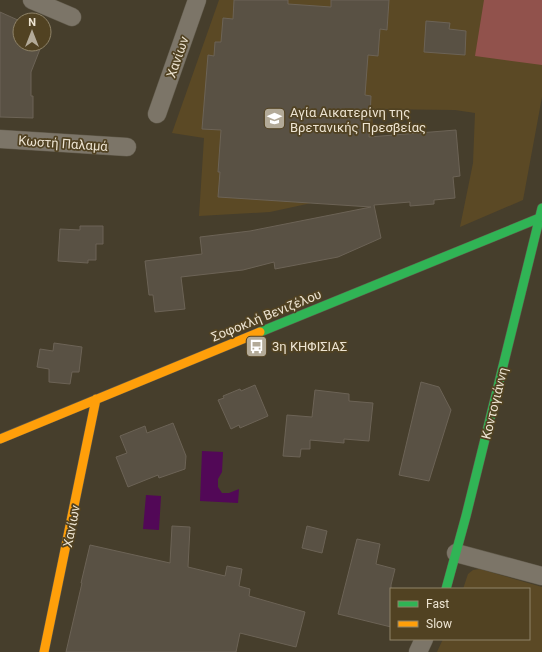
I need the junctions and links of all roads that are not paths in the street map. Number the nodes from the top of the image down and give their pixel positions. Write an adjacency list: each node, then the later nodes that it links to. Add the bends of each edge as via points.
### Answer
1 (32, 0): 3 (street)
2 (197, 0): 4 (street, Χανίων)
3 (72, 17)
4 (157, 114)
5 (0, 139): 6 (street, Κωστή Παλαμά)
6 (127, 147)
7 (541, 214): 8 (street, Σοφοκλή Βενιζέλου); 10 (street, Κοντογιάννη)
8 (96, 399): 9 (street, Σοφοκλή Βενιζέλου); 14 (street, Χανίων)
9 (0, 439)
10 (456, 552): 11 (street); 12 (street, Κοντογιάννη)
11 (542, 576)
12 (446, 588)
13 (424, 640): 15 (street)
14 (44, 652)
15 (418, 652)

